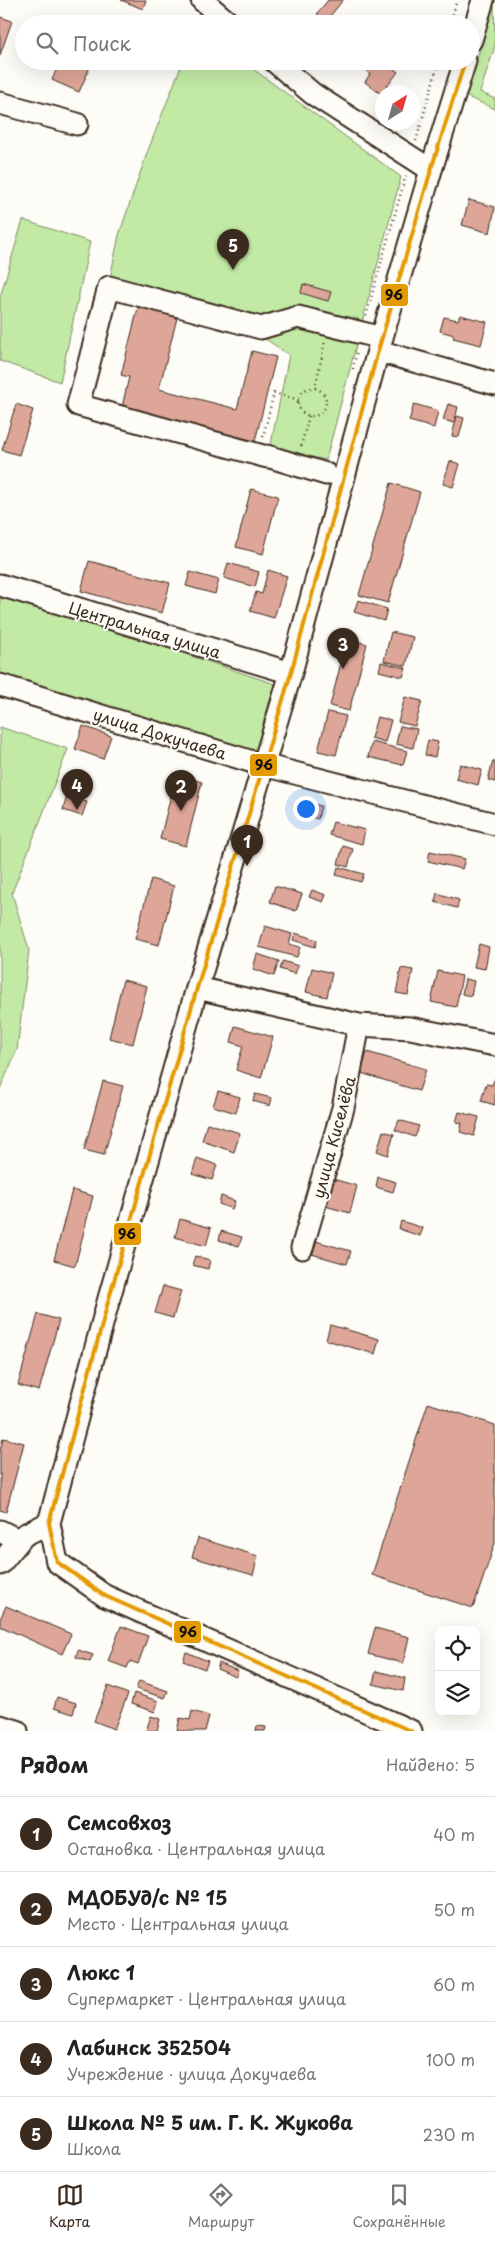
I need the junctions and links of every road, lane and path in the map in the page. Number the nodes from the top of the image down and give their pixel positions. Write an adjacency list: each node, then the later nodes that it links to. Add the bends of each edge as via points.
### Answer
1 (202, 0): 4 (street)
2 (457, 0): 5 (path)
3 (483, 0): 6 (street)
4 (220, 15)
5 (453, 15)
6 (478, 15)
7 (285, 70): 11 (street, via 313,94)
8 (462, 70): 11 (street)
9 (0, 103): 10 (street)
10 (77, 124)
11 (431, 170): 13 (street)
12 (329, 325): 13 (street); 15 (path); 19 (street, via 298,317 262,328 109,287 78,405)
13 (380, 344): 14 (street); 22 (street)
14 (495, 384)
15 (315, 388): 16 (path, via 306,390); 17 (path, via 325,396 326,405 322,412)
16 (299, 400): 17 (path, via 301,410); 19 (path, via 274,393)
17 (309, 416): 18 (path)
18 (301, 446)
19 (264, 456): 20 (street)
20 (326, 474)
21 (0, 585): 22 (street, Центральная улица)
22 (291, 673): 24 (street)
23 (0, 685): 24 (street, улица Докучаева)
24 (263, 765): 25 (street, улица Докучаева); 26 (street)
25 (495, 824)
26 (197, 988): 27 (street); 30 (street, via 110,1292)
27 (359, 1025): 28 (street, via 410,1028); 29 (street, улица Киселёва, via 343,1108)
28 (495, 1045)
29 (302, 1248)
30 (49, 1523): 31 (street, via 24,1535); 35 (street, via 58,1562 105,1596)
31 (9, 1536): 32 (street)
32 (0, 1564)
33 (0, 1726): 34 (street)
34 (17, 1731)
35 (411, 1731)

